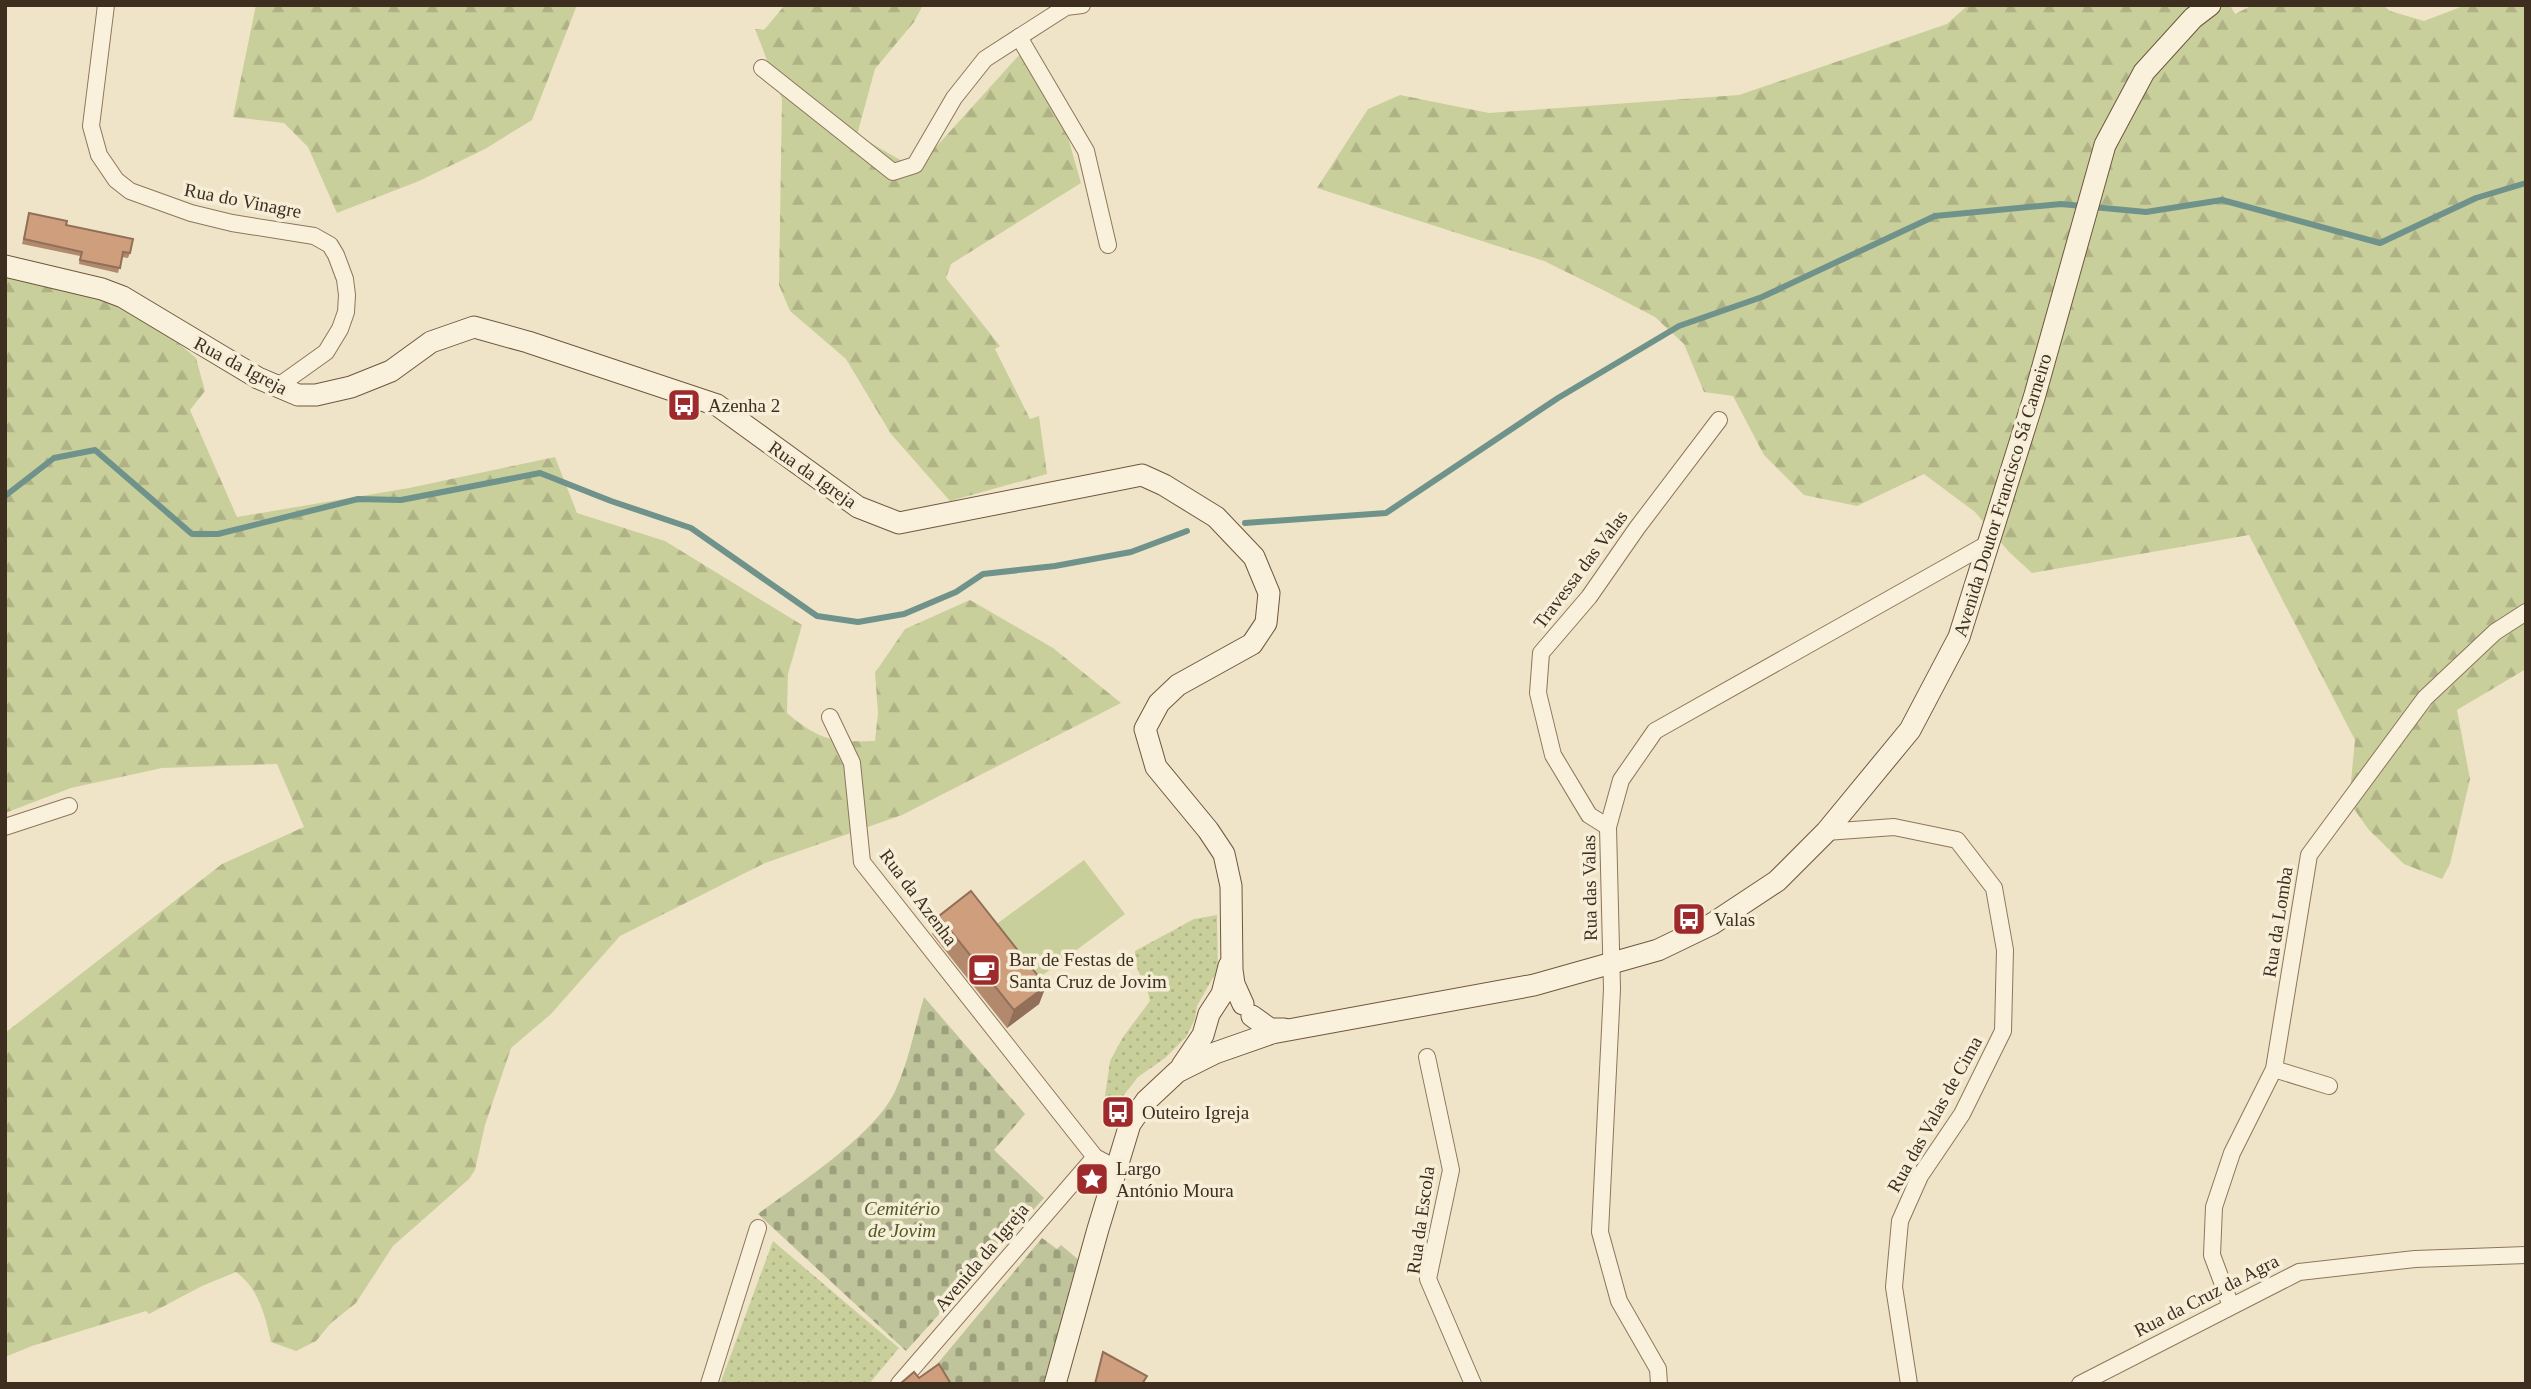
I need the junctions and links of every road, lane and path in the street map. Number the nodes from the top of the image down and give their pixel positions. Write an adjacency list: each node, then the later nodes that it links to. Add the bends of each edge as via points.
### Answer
1 (106, 5): 8 (street, Rua do Vinagre, via 91,126 99,155 116,180 130,191 191,213 314,236 330,245 336,255 347,295 340,329 326,352)
2 (2210, 5): 10 (street, Avenida Doutor Francisco Sá Carneiro, via 2144,72 2105,145)
3 (1072, 6): 4 (street)
4 (1019, 37): 5 (street, via 985,59 954,98 915,165 892,172); 6 (street, via 1086,151)
5 (762, 68)
6 (1108, 245)
7 (5, 266): 8 (street, Rua da Igreja, via 123,297)
8 (277, 387): 17 (street, Rua da Igreja, via 298,395 316,395 351,387 391,371 430,342 474,327 717,405 858,508 899,523 1142,475 1164,485 1216,517 1254,557 1269,593 1266,623 1252,644 1178,685 1159,703 1145,729 1156,767 1224,854 1231,886)
9 (1719, 420): 15 (street, Travessa das Valas, via 1589,597 1541,653 1538,693 1553,755 1589,815)
10 (1989, 543): 15 (street, Rua das Valas, via 1655,731 1621,780); 16 (street, Avenida Doutor Francisco Sá Carneiro, via 1959,637 1910,730)
11 (2526, 612): 24 (street, Rua da Lomba, via 2494,632 2425,698 2309,855)
12 (830, 717): 27 (street, Rua da Azenha, via 852,763 862,862)
13 (69, 806): 14 (street)
14 (5, 827)
15 (1608, 827): 18 (street, Rua das Valas)
16 (1826, 832): 18 (street, Avenida Doutor Francisco Sá Carneiro, via 1777,881 1712,925); 37 (street, Rua das Valas de Cima, via 1894,827 1957,840 1994,888 2005,950 2003,1031 1962,1114 1920,1175 1900,1221 1894,1287)
17 (1230, 954): 19 (street, Rua da Igreja, via 1234,984); 20 (street, Rua da Igreja, via 1226,983)
18 (1611, 965): 21 (street, Avenida Doutor Francisco Sá Carneiro, via 1534,985); 36 (street, Rua das Valas, via 1600,1233 1619,1301 1658,1369)
19 (1248, 1010): 20 (street, via 1228,1001); 21 (street, Avenida Doutor Francisco Sá Carneiro, via 1270,1029); 22 (street, via 1253,1031)
20 (1211, 1014): 22 (street, via 1208,1030 1216,1042); 25 (street, Rua da Igreja, via 1197,1046)
21 (1297, 1028): 22 (street, Avenida Doutor Francisco Sá Carneiro)
22 (1237, 1045): 25 (street, Avenida Doutor Francisco Sá Carneiro)
23 (1427, 1057): 35 (street, Rua da Escola, via 1451,1170 1428,1279)
24 (2274, 1069): 26 (street); 31 (street, Rua da Lomba, via 2232,1153 2214,1207 2212,1255)
25 (1177, 1072): 28 (street, via 1138,1111)
26 (2329, 1086)
27 (1094, 1157): 28 (street, Rua da Azenha); 33 (street, Avenida da Igreja)
28 (1116, 1168): 34 (street)
29 (758, 1228): 32 (street)
30 (2526, 1255): 31 (street, Rua da Cruz da Agra, via 2415,1259 2298,1272)
31 (2231, 1306): 38 (street, Rua da Cruz da Agra)
32 (709, 1384)
33 (899, 1384)
34 (1055, 1384)
35 (1472, 1384)
36 (1659, 1384)
37 (1909, 1384)
38 (2080, 1384)

